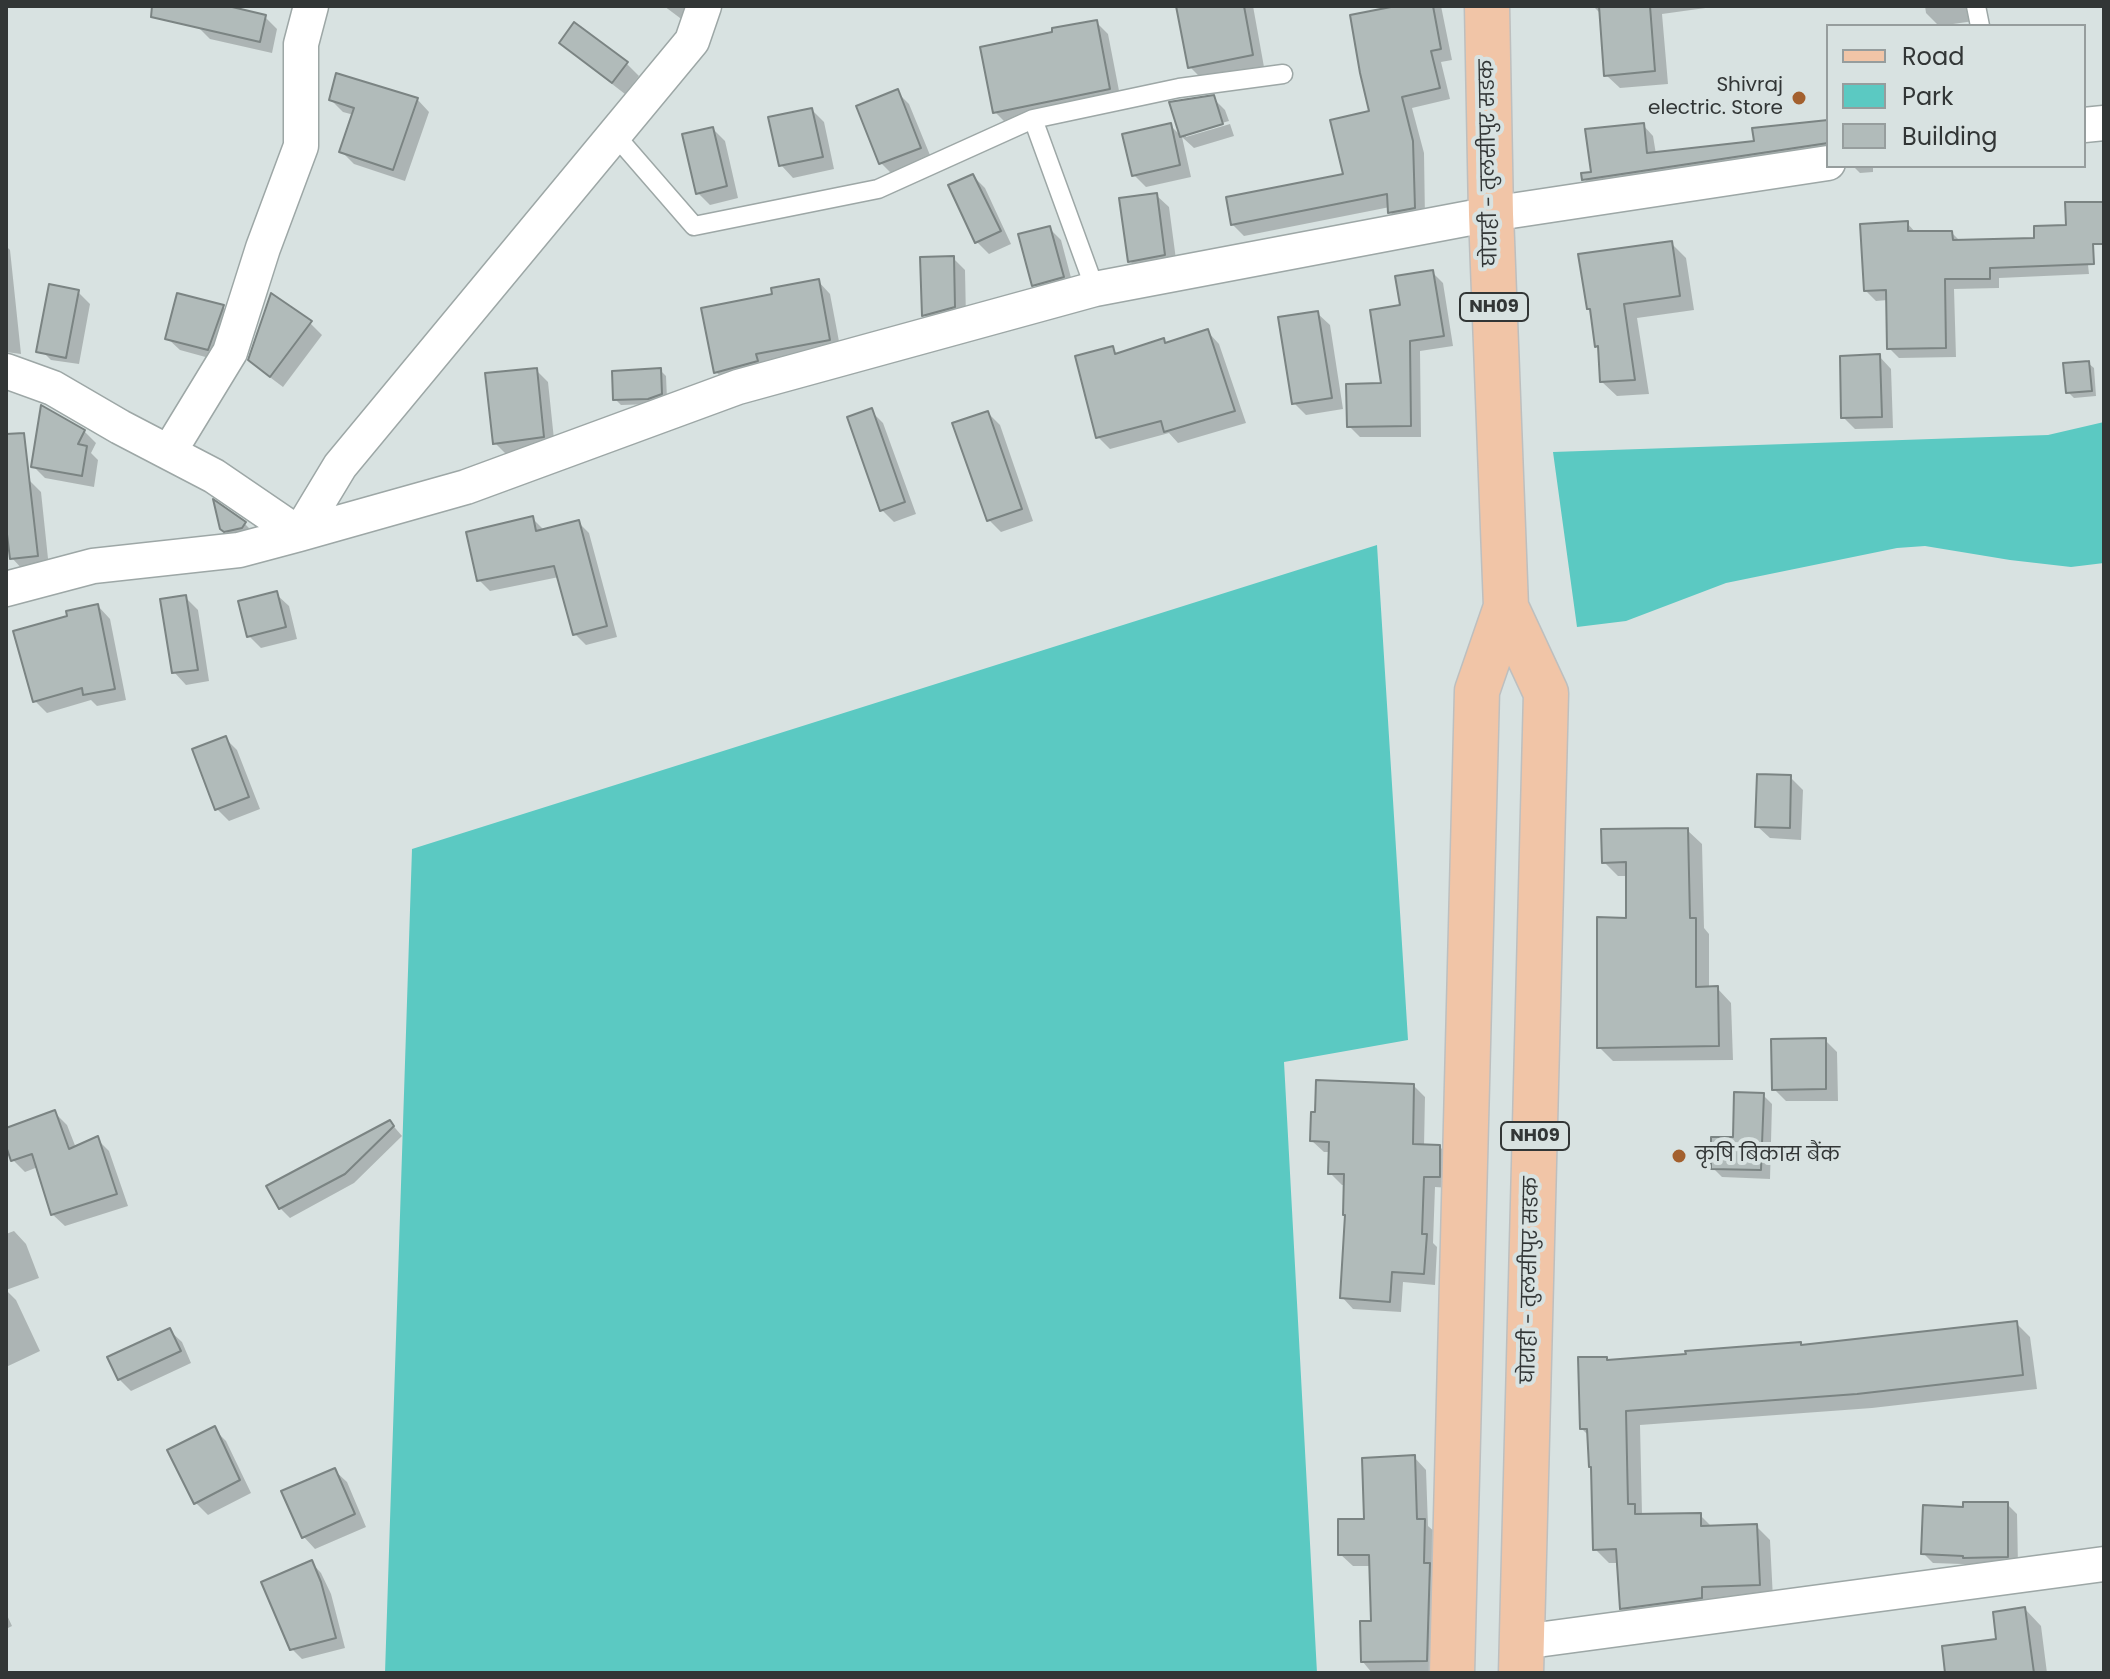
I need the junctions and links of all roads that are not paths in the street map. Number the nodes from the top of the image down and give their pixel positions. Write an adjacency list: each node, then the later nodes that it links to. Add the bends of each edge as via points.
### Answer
1 (311, 6): 11 (street, via 301,44 301,146 230,352)
2 (704, 6): 6 (street, via 692,41)
3 (1487, 6): 8 (main road, घोराही - तुलसीपुर सडक / NH09)
4 (1283, 74): 5 (lane, via 1179,88)
5 (1033, 119): 6 (lane, via 878,189 694,226); 9 (lane)
6 (615, 135): 12 (street, via 340,466)
7 (1826, 163): 8 (street)
8 (1491, 214): 9 (street); 14 (main road, घोराही - तुलसीपुर सडक / NH09)
9 (1095, 289): 12 (street, via 738,387 466,487)
10 (6, 371): 11 (street, via 53,388)
11 (169, 452): 12 (street)
12 (299, 534): 13 (street, via 239,550 93,566)
13 (6, 589)
14 (1506, 607): 16 (main road, घोराही - तुलसीपुर सडक / NH09, via 1546,693); 17 (main road, घोराही - तुलसीपुर सडक / NH09, via 1477,691)
15 (2104, 1564): 16 (street)
16 (1521, 1658)
17 (1452, 1673)

